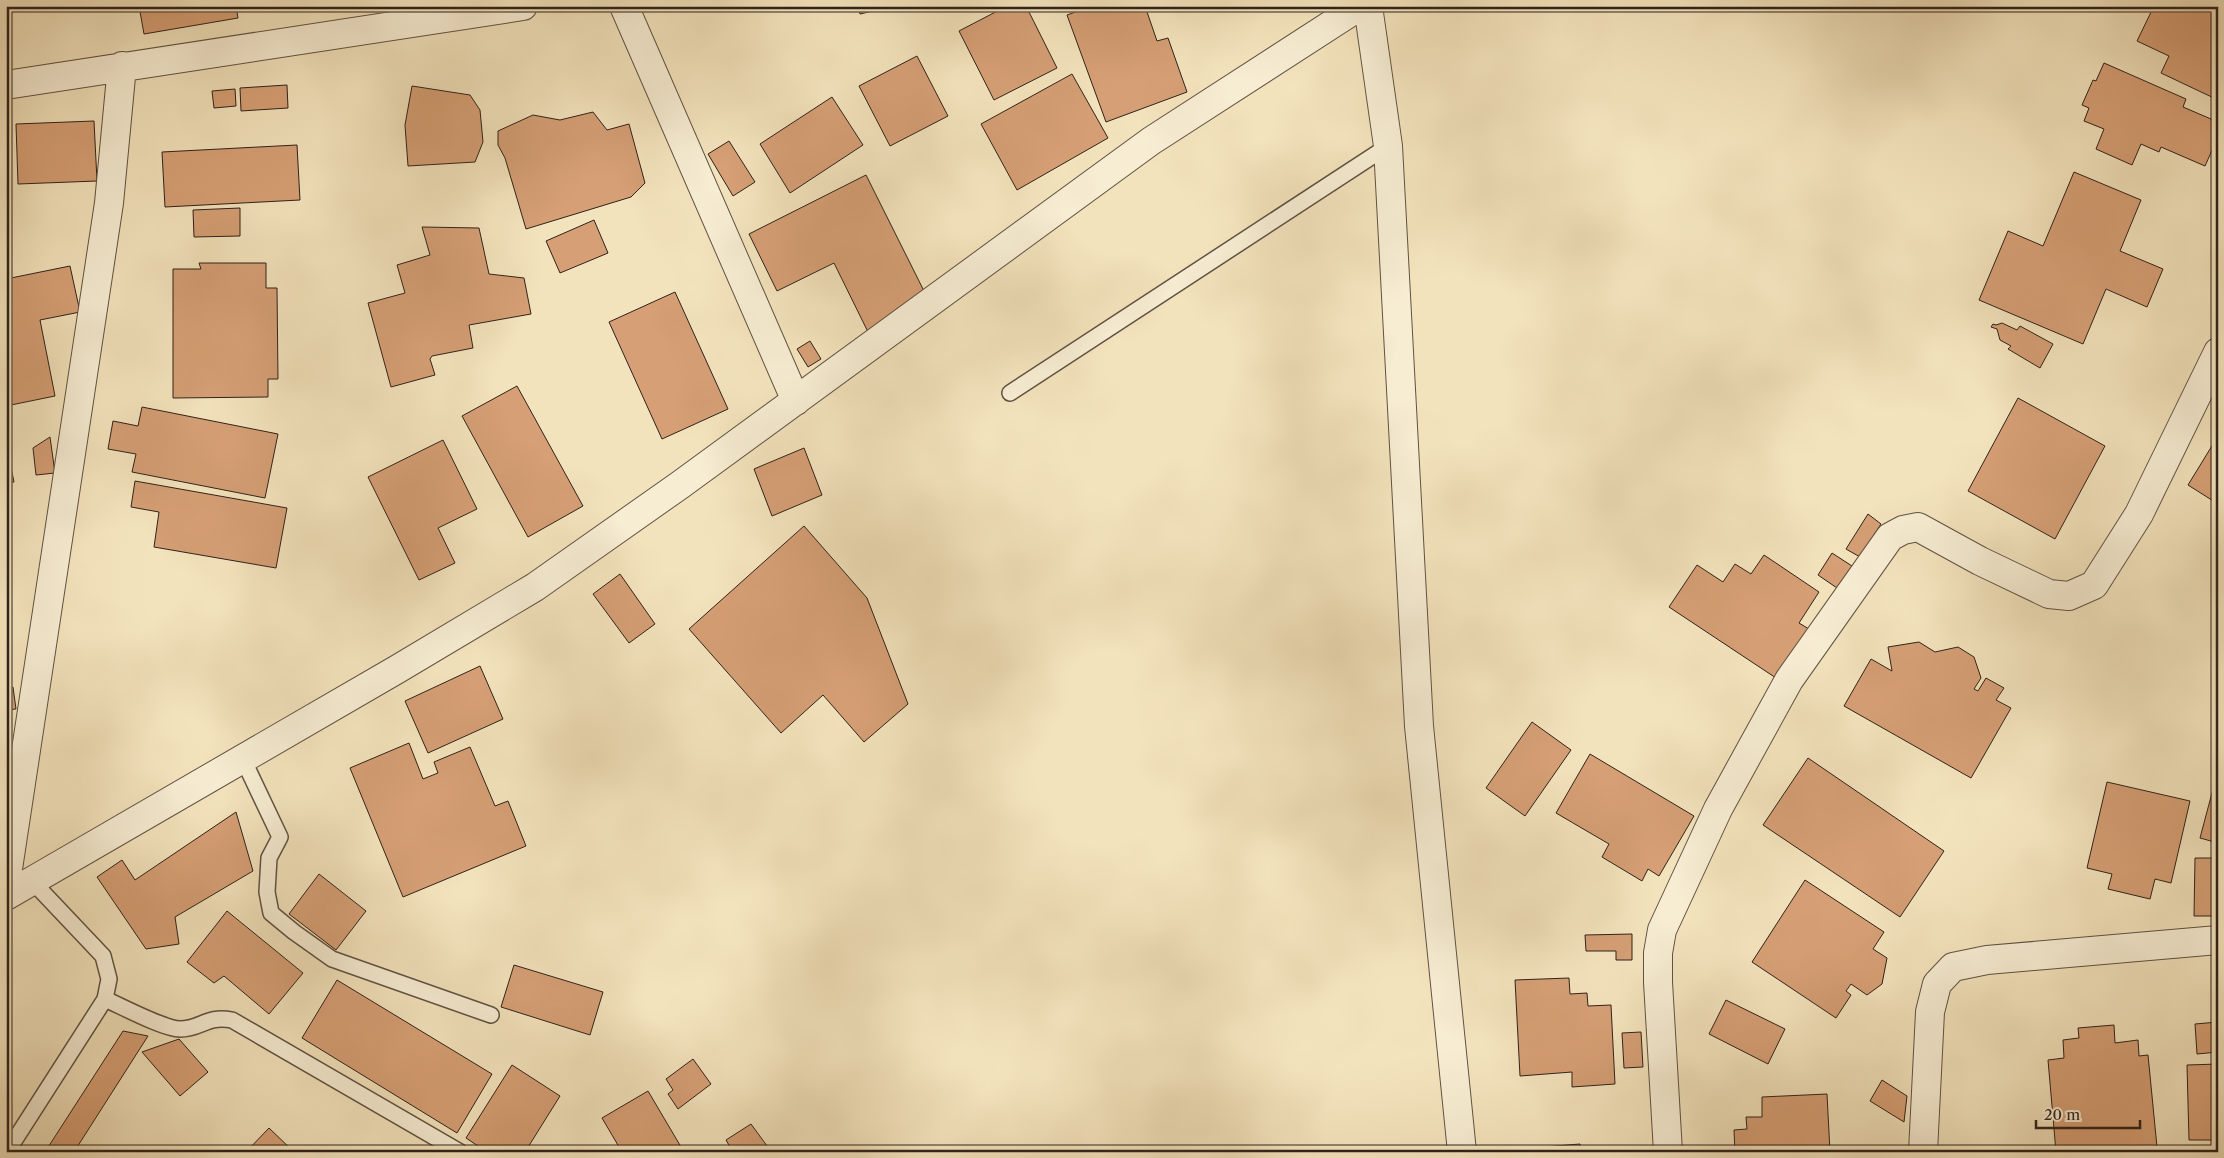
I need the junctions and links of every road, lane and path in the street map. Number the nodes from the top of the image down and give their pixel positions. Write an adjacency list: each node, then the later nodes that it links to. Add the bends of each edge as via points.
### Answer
1 (523, 6): 5 (street)
2 (624, 6): 10 (street)
3 (1360, 6): 10 (street, via 1151,141)
4 (1368, 6): 7 (street)
5 (122, 66): 6 (street); 12 (street, via 108,212)
6 (6, 85)
7 (1388, 146): 9 (lane); 19 (street, via 1419,726)
8 (2218, 352): 20 (street, via 2139,514 2094,585 2069,596 2049,594 1918,527 1903,530 1890,537 1789,680 1718,809 1662,930 1658,982)
9 (1010, 393)
10 (796, 400): 11 (street, via 535,587)
11 (242, 759): 12 (street); 16 (lane, via 280,837 269,858 267,892 271,913 332,959)
12 (19, 882): 13 (street); 15 (lane, via 103,956 109,979)
13 (6, 896)
14 (2218, 940): 21 (street, via 1987,960 1953,967 1937,984 1930,1012)
15 (104, 999): 17 (lane); 18 (lane, via 177,1029 190,1028 218,1017 232,1020)
16 (491, 1015)
17 (7, 1152)
18 (460, 1152)
19 (1462, 1152)
20 (1668, 1152)
21 (1923, 1152)

